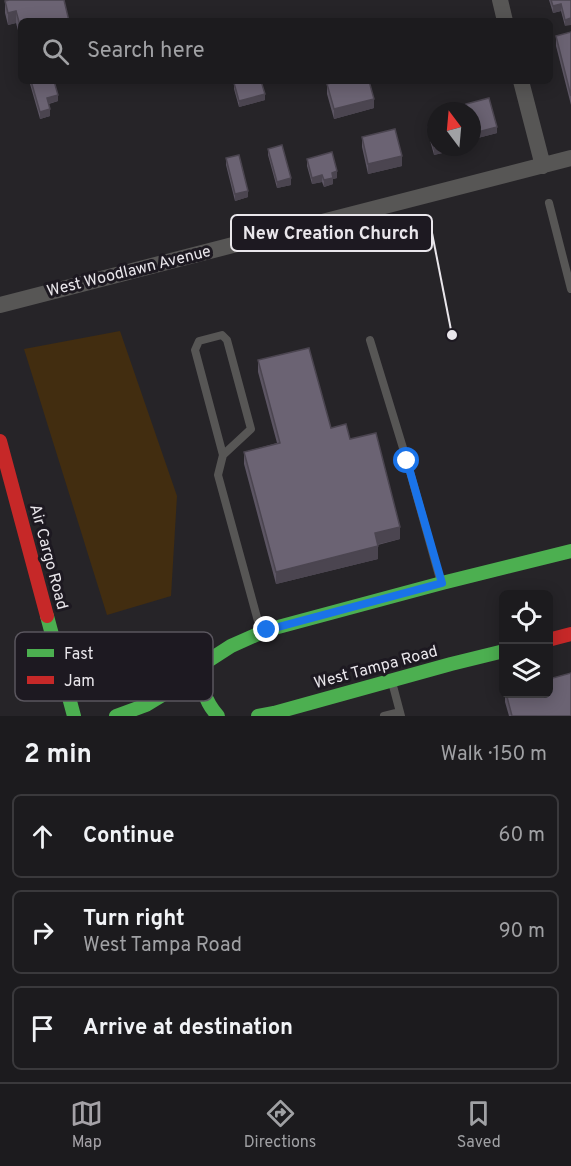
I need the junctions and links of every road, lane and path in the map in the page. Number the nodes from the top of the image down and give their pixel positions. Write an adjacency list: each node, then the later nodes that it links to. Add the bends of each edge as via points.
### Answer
1 (500, 0): 2 (street)
2 (504, 18)
3 (522, 84): 5 (street)
4 (571, 158): 5 (street, West Woodlawn Avenue)
5 (543, 166): 8 (street, West Woodlawn Avenue)
6 (549, 203): 7 (lane)
7 (571, 289)
8 (0, 305)
9 (370, 340): 13 (lane)
10 (0, 441): 14 (street, Air Cargo Road)
11 (223, 456): 11 (lane, via 251,429 227,340 222,335 199,341 195,350); 15 (lane, via 218,475)
12 (571, 551): 13 (street)
13 (442, 583): 15 (street)
14 (51, 632)
15 (261, 632): 19 (street)
16 (571, 634): 17 (street)
17 (553, 639)
18 (499, 652): 20 (street, West Tampa Road)
19 (213, 657)
20 (392, 681): 24 (lane); 28 (street, West Tampa Road)
21 (70, 701): 25 (street, Air Cargo Road)
22 (154, 701): 26 (street)
23 (206, 701): 27 (street)
24 (401, 714): 29 (lane)
25 (74, 716)
26 (116, 716)
27 (218, 716)
28 (258, 716)
29 (384, 716)

